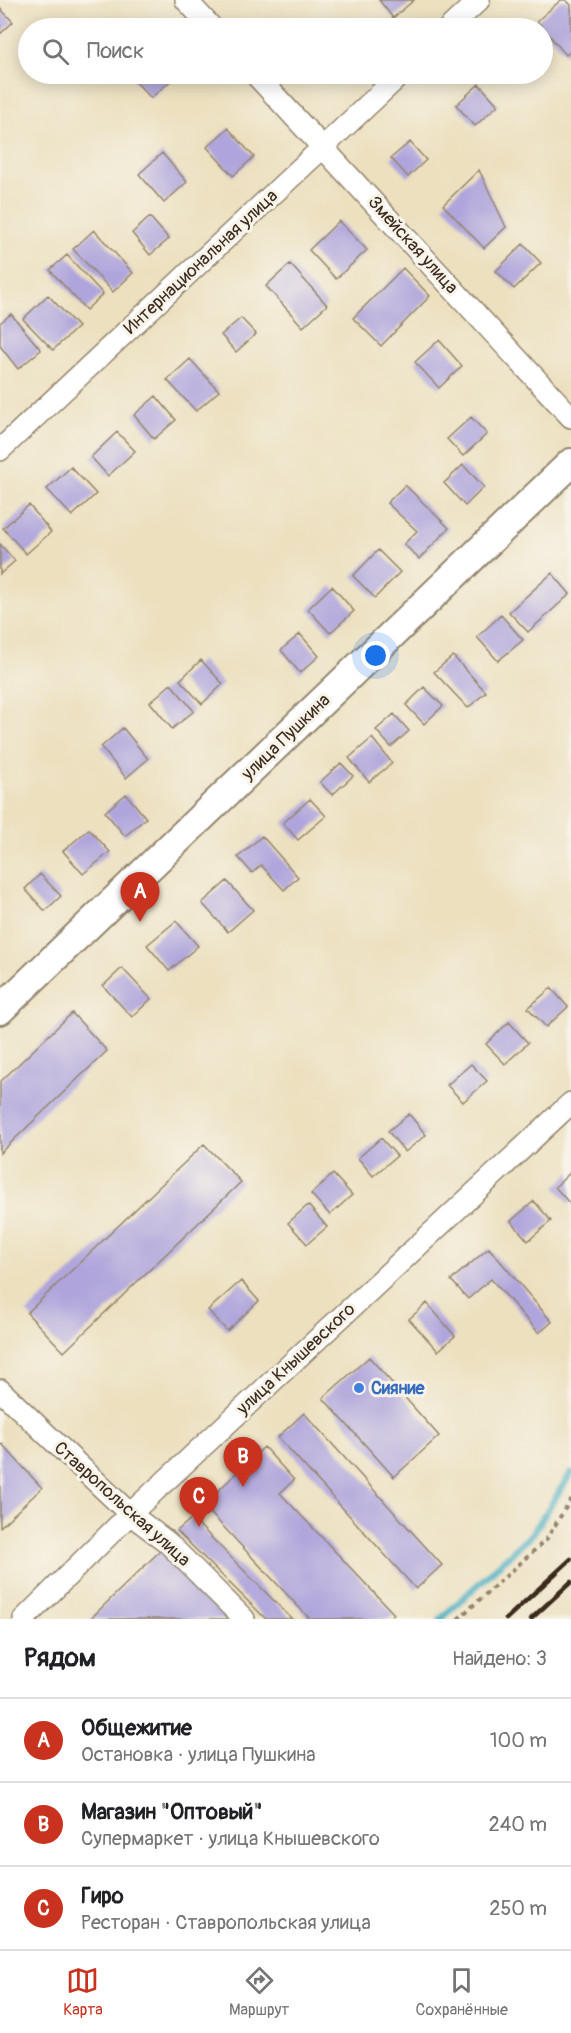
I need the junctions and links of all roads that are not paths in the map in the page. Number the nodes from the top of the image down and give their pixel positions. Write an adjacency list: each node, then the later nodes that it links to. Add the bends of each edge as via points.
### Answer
1 (186, 0): 3 (street)
2 (479, 0): 4 (street)
3 (203, 18)
4 (460, 18)
5 (264, 84): 7 (street, Змейская улица)
6 (390, 84): 7 (street, Интернациональная улица)
7 (324, 147): 8 (street, Змейская улица); 9 (street, Интернациональная улица)
8 (571, 417)
9 (0, 450)
10 (571, 463): 11 (main road, улица Пушкина)
11 (0, 1010)
12 (571, 1103): 14 (street, улица Кнышевского)
13 (0, 1390): 14 (street, Ставропольская улица)
14 (130, 1514): 15 (street, улица Кнышевского); 16 (street, Ставропольская улица, via 167,1542)
15 (24, 1619)
16 (244, 1619)

